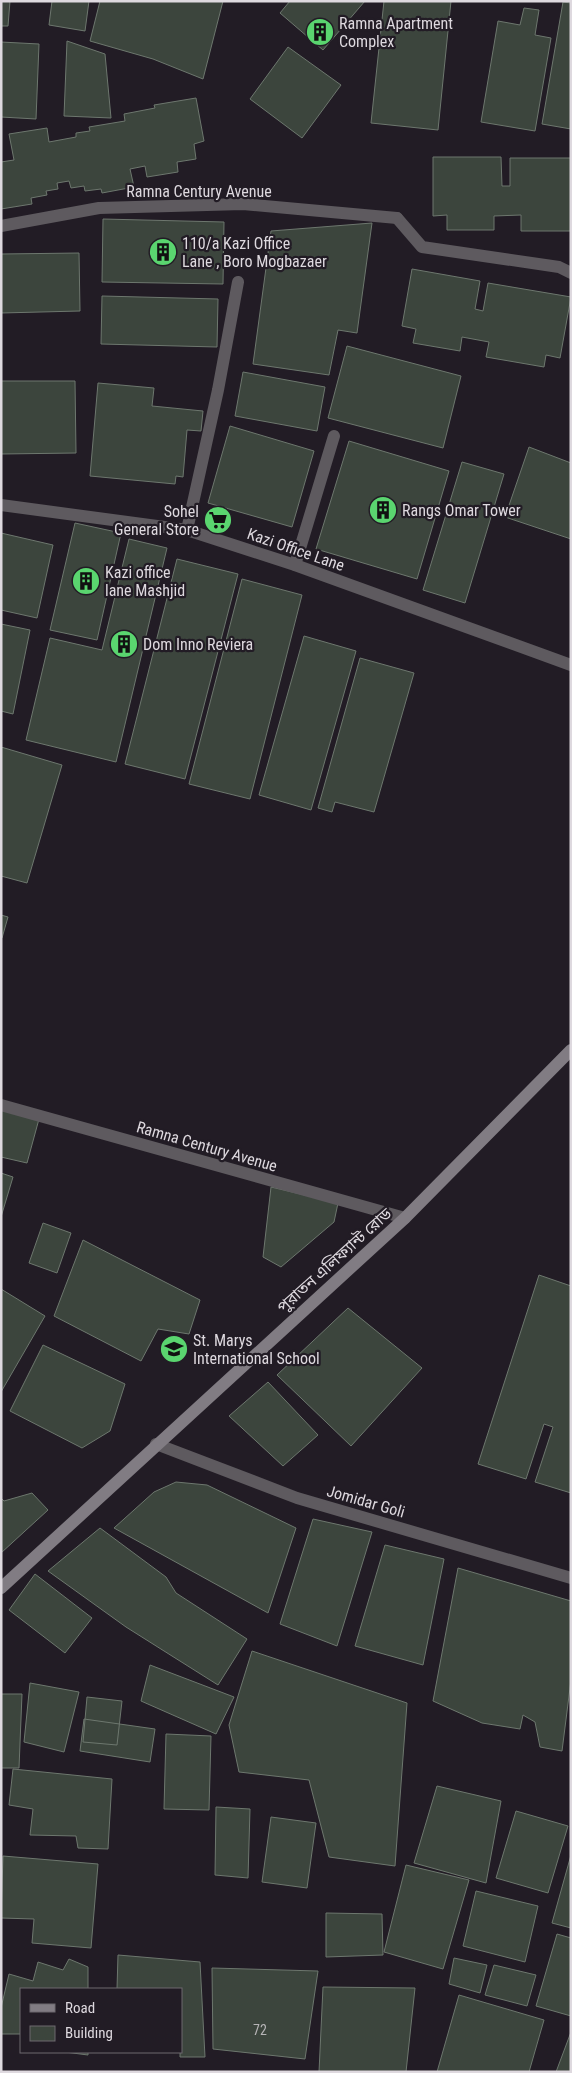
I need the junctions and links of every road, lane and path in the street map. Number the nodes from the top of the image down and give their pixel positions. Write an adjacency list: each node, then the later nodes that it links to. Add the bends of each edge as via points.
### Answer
1 (1, 226): 2 (street, Ramna Century Avenue, via 99,208 243,204 397,218 422,247 559,267)
2 (571, 273)
3 (238, 282): 6 (street)
4 (334, 436): 7 (street)
5 (1, 505): 6 (street, Kazi Office Lane)
6 (187, 530): 7 (street, Kazi Office Lane)
7 (295, 565): 8 (street, Kazi Office Lane)
8 (571, 664)
9 (571, 1050): 11 (street, পুরাতন এলিফ্যান্ট রোড)
10 (1, 1105): 11 (street, Ramna Century Avenue)
11 (405, 1218): 12 (street, পুরাতন এলিফ্যান্ট রোড)
12 (156, 1444): 13 (street, Jomidar Goli, via 297,1498); 14 (street, পুরাতন এলিফ্যান্ট রোড)
13 (571, 1578)
14 (1, 1588)

